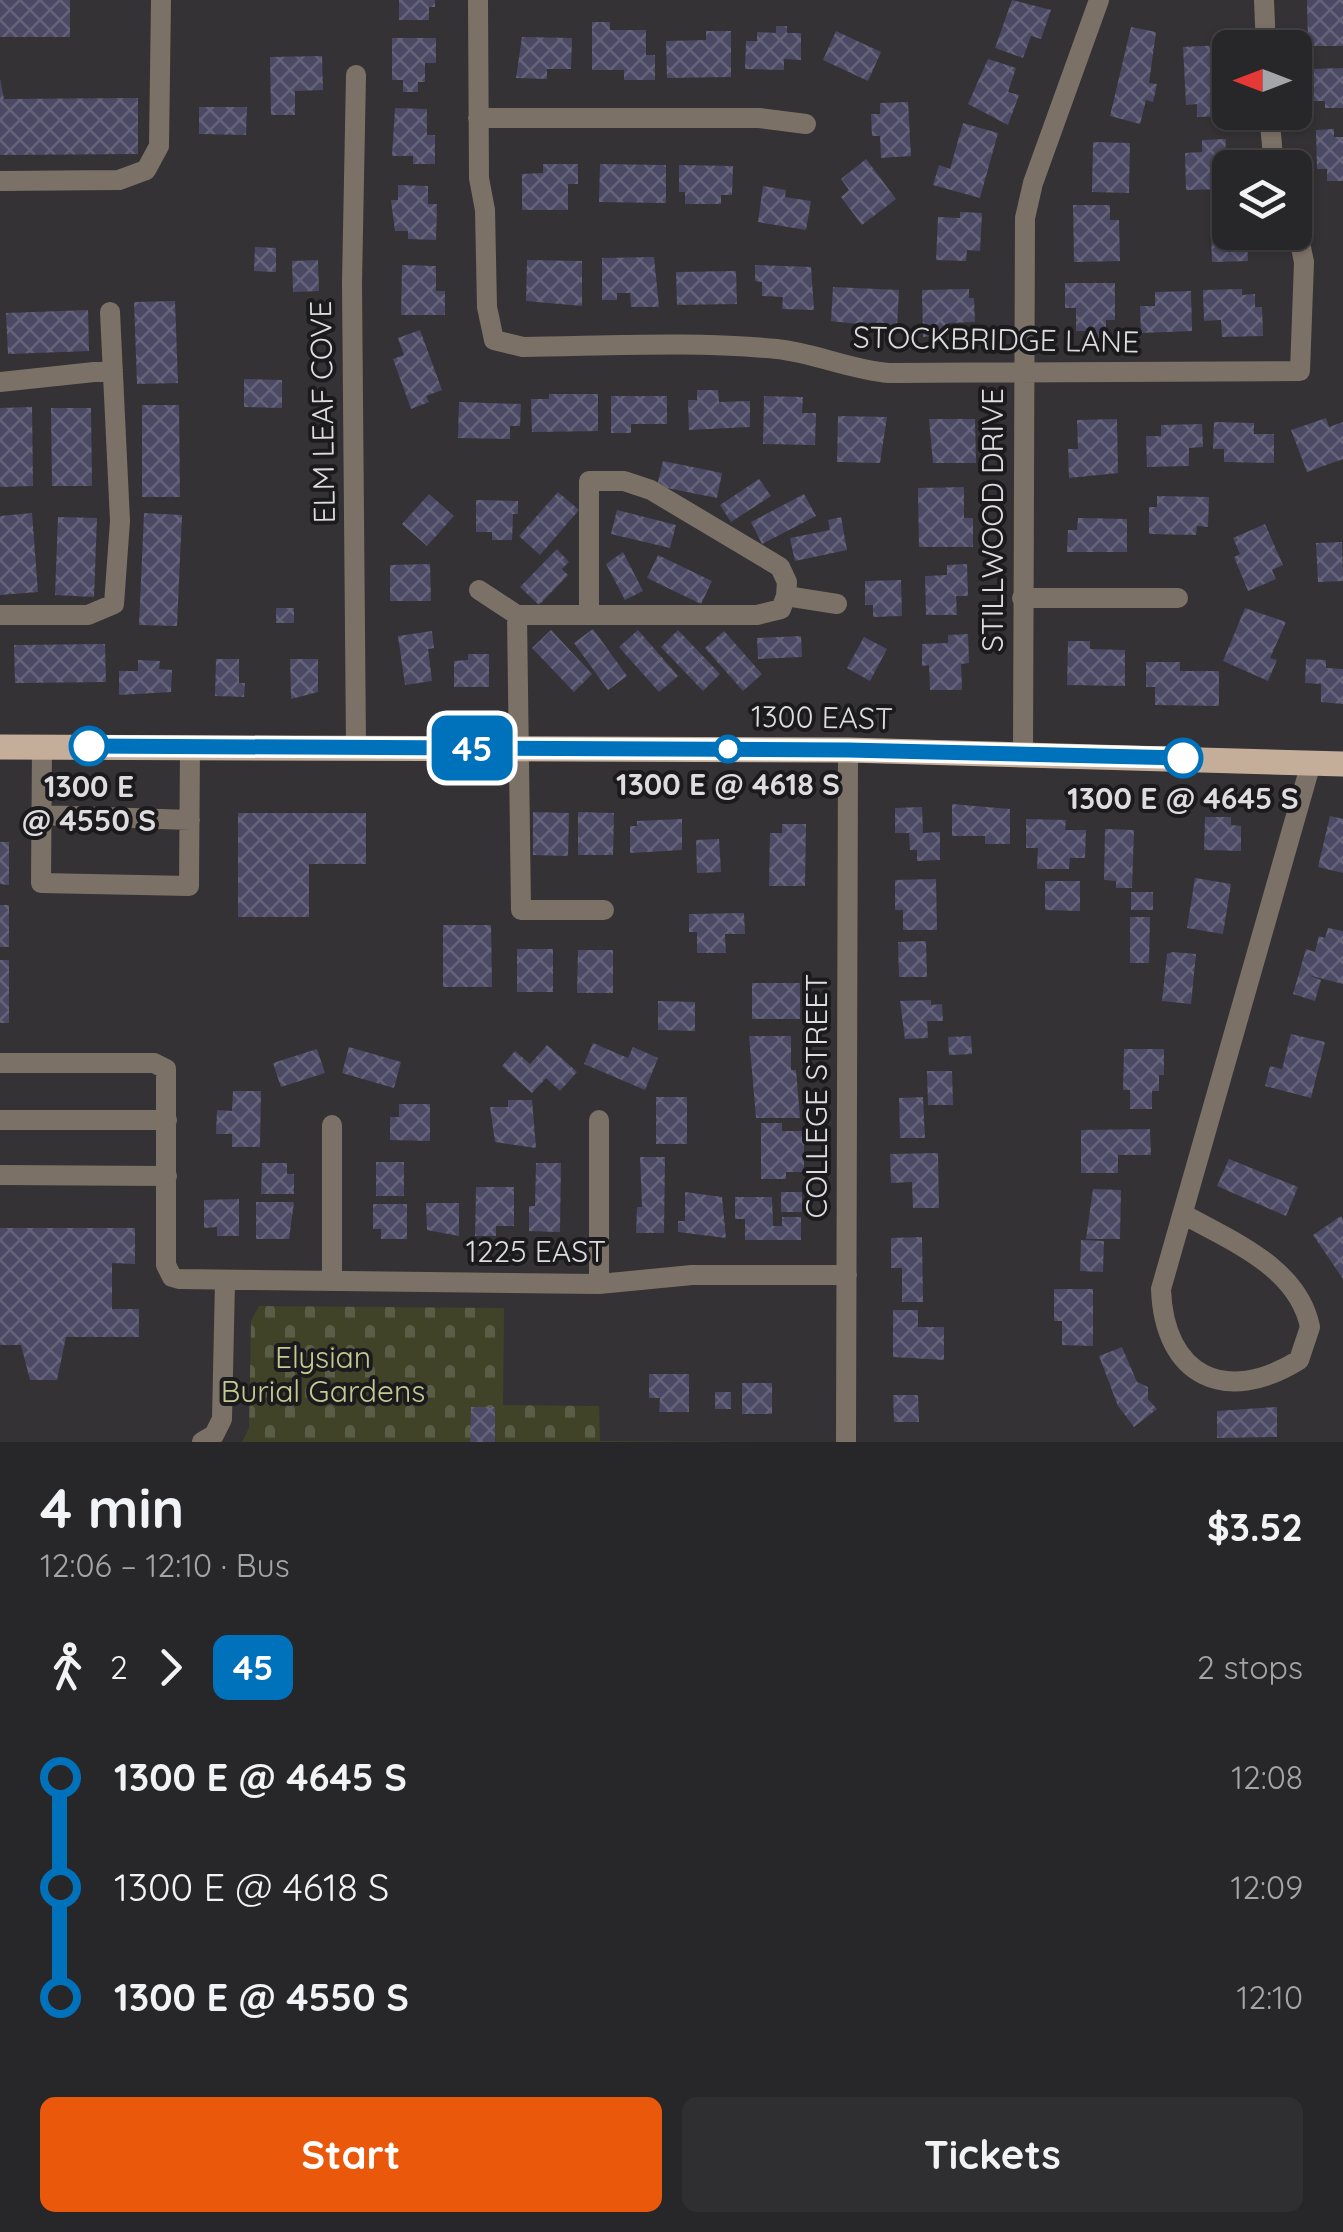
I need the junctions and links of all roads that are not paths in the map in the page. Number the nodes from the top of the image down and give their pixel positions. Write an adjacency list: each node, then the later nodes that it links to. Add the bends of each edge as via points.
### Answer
1 (161, 0): 9 (street, via 158,146 146,170 118,180)
2 (478, 0): 7 (street, STOCKBRIDGE LANE)
3 (1099, 0): 13 (street, STILLWOOD DRIVE, via 1025,218)
4 (1264, 0): 5 (street)
5 (1265, 30)
6 (356, 76): 26 (street, ELM LEAF COVE)
7 (478, 118): 8 (street, via 759,118); 13 (street, STOCKBRIDGE LANE, via 494,340 523,346 742,346 870,372)
8 (806, 124)
9 (0, 181)
10 (1301, 250): 13 (street, STOCKBRIDGE LANE, via 1300,370)
11 (110, 312): 12 (street)
12 (112, 370): 14 (street); 20 (street, via 120,521 114,604 88,615)
13 (1024, 373): 17 (street, STILLWOOD DRIVE)
14 (0, 382)
15 (479, 590): 21 (street)
16 (786, 596): 19 (street); 22 (street, via 770,614); 22 (street, via 780,567 651,490 624,481 589,481)
17 (1022, 598): 18 (street); 29 (street, STILLWOOD DRIVE)
18 (1178, 598)
19 (837, 604)
20 (0, 615)
21 (516, 615): 22 (street); 27 (street)
22 (589, 615)
23 (42, 746): 24 (main road, 1300 EAST); 25 (main road, 1300 EAST); 32 (street)
24 (190, 746): 26 (main road, 1300 EAST); 33 (street)
25 (0, 747)
26 (356, 747): 27 (main road, 1300 EAST)
27 (520, 748): 28 (main road, 1300 EAST); 34 (street, via 521,910)
28 (848, 750): 29 (main road, 1300 EAST); 43 (street, COLLEGE STREET)
29 (1023, 752): 30 (main road, 1300 EAST)
30 (1311, 763): 31 (main road, 1300 EAST); 42 (street)
31 (1343, 764)
32 (42, 816): 33 (street); 33 (street, via 41,883 189,886)
33 (190, 820)
34 (604, 910)
35 (0, 1063): 37 (street, via 160,1064 166,1068)
36 (0, 1120): 37 (street)
37 (167, 1120): 41 (street)
38 (598, 1120): 46 (street)
39 (332, 1124): 45 (street)
40 (0, 1174): 41 (street)
41 (167, 1176): 44 (street, 1225 EAST, via 168,1271 179,1279)
42 (1184, 1214): 42 (street, via 1265,1261 1298,1294 1310,1326 1299,1360 1254,1379 1230,1381 1194,1370 1169,1342 1161,1289)
43 (847, 1275): 46 (street, 1225 EAST); 48 (street, COLLEGE STREET)
44 (225, 1281): 45 (street, 1225 EAST); 47 (street, via 225,1398)
45 (332, 1281): 46 (street, 1225 EAST)
46 (598, 1284)
47 (208, 1438)
48 (846, 1442)

